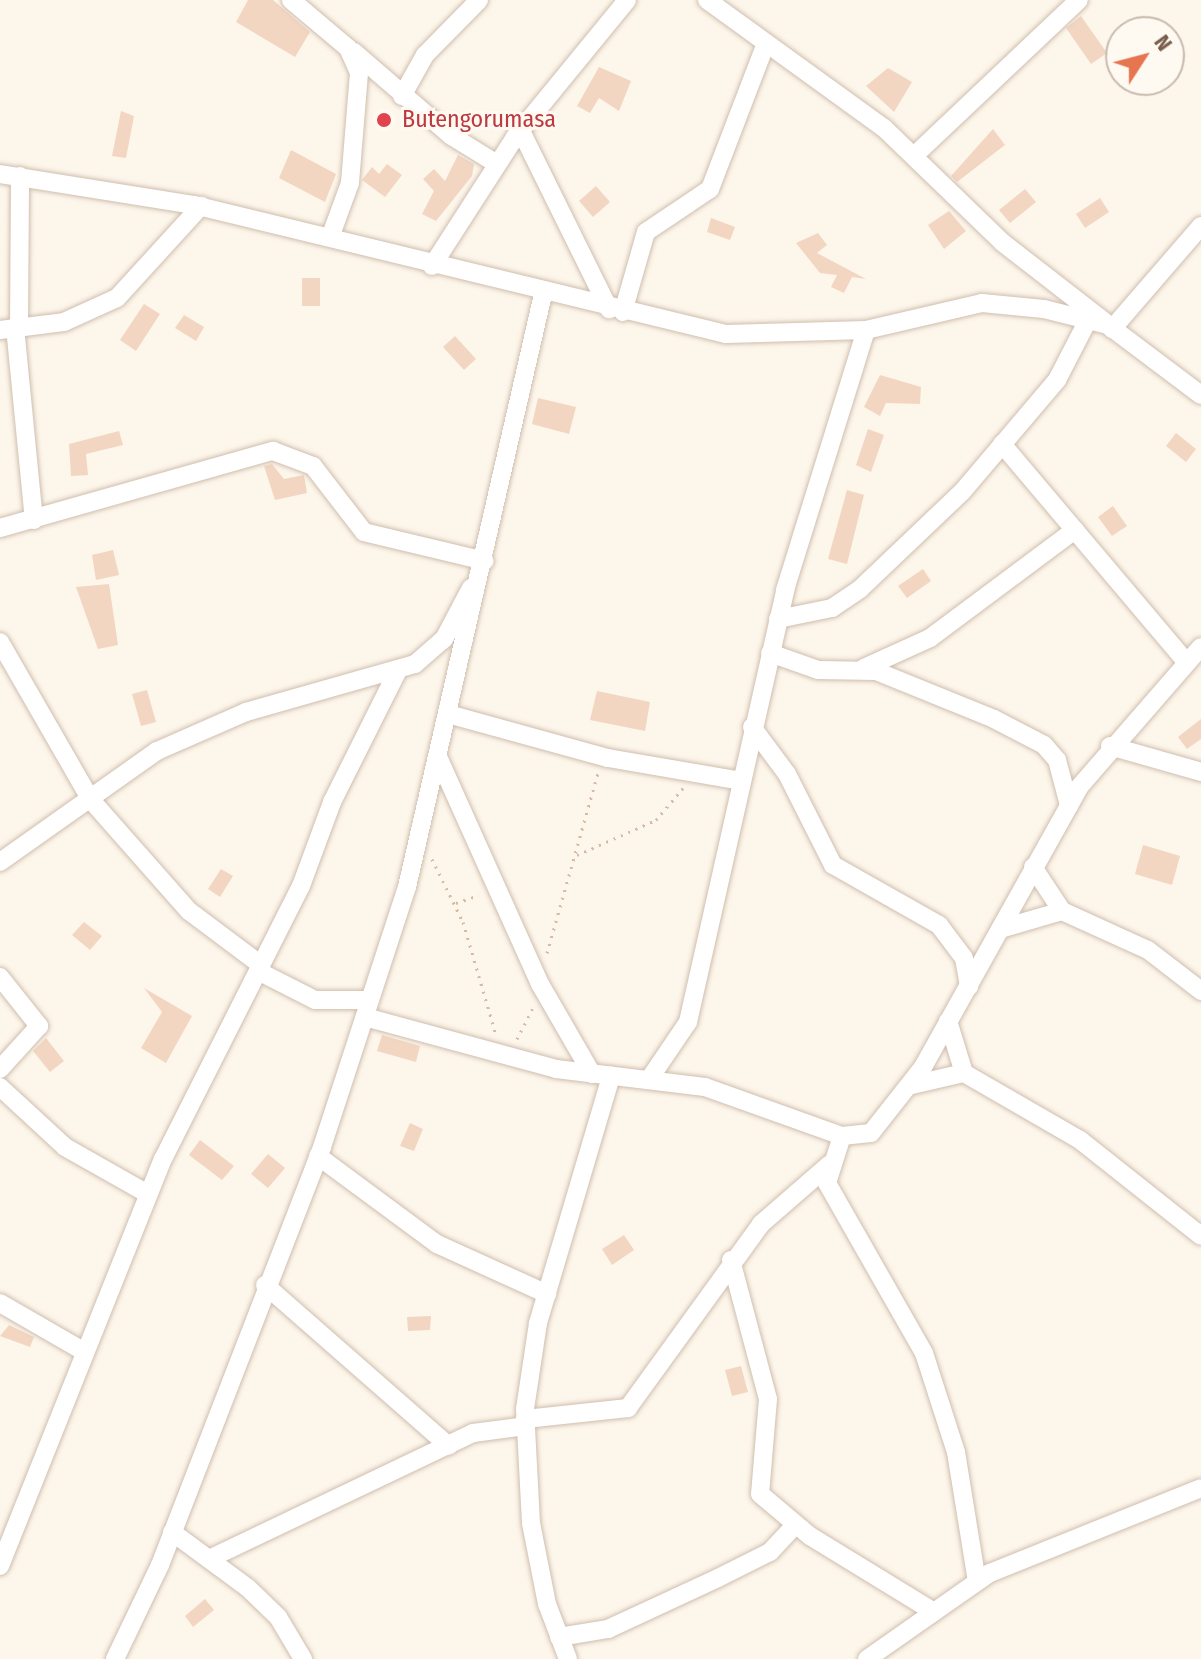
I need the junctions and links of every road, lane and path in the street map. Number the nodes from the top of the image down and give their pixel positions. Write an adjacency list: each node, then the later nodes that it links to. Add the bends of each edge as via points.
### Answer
1 (291, 0): 7 (street)
2 (479, 0): 8 (street, via 425,55)
3 (627, 0): 9 (street)
4 (707, 0): 6 (street)
5 (1079, 0): 10 (street)
6 (766, 43): 10 (street); 19 (street, via 710,189 646,232)
7 (348, 48): 8 (street); 16 (street, via 359,97 350,183)
8 (402, 96): 11 (street)
9 (521, 131): 11 (street); 19 (street)
10 (916, 154): 21 (street, via 992,234)
11 (497, 164): 17 (street)
12 (0, 174): 13 (street)
13 (20, 176): 14 (street); 22 (street)
14 (201, 206): 16 (street); 22 (street, via 117,298 64,322)
15 (1201, 226): 21 (street)
16 (331, 235): 17 (street)
17 (432, 266): 18 (street)
18 (543, 294): 19 (street); 29 (street)
19 (616, 310): 23 (street, via 755,338)
20 (1088, 320): 21 (street); 23 (street, via 982,303); 25 (street, via 1072,359)
21 (1110, 327): 24 (street)
22 (11, 328): 26 (street)
23 (866, 330): 31 (street)
24 (1201, 395)
25 (1002, 444): 28 (street); 31 (street, via 860,589 832,608)
26 (34, 520): 27 (street); 29 (street, via 273,451 313,466 364,532)
27 (0, 528)
28 (1075, 530): 35 (street); 36 (street, via 930,638)
29 (485, 561): 30 (street)
30 (480, 581): 37 (street, via 434,651); 38 (street)
31 (778, 619): 34 (street)
32 (0, 642): 46 (street)
33 (1201, 647): 35 (street)
34 (770, 653): 36 (street, via 818,670); 39 (street)
35 (1186, 662): 40 (street)
36 (858, 671): 47 (street, via 899,678 1044,745 1057,760)
37 (397, 672): 46 (street, via 246,712 157,751); 56 (street)
38 (448, 714): 41 (street); 42 (street)
39 (752, 727): 45 (street); 59 (street, via 787,774 833,865 939,925 964,958)
40 (1110, 746): 43 (street); 47 (street)
41 (600, 756): 44 (street); 49 (path)
42 (438, 757): 48 (street); 52 (street)
43 (1201, 772)
44 (693, 776): 45 (street); 49 (path, via 656,820)
45 (741, 781): 67 (street, via 688,1022)
46 (91, 800): 50 (street); 56 (street, via 189,911)
47 (1069, 805): 51 (street)
48 (418, 840): 53 (path); 61 (street)
49 (577, 855): 58 (path)
50 (0, 862)
51 (1033, 867): 54 (street); 55 (street)
52 (498, 888): 53 (path); 58 (street)
53 (455, 903): 63 (path)
54 (1062, 911): 55 (street); 60 (street, via 1148,950)
55 (1000, 929): 59 (street)
56 (260, 968): 61 (street, via 315,1000); 73 (street)
57 (0, 977): 64 (street, via 39,1026)
58 (539, 982): 63 (path); 66 (street)
59 (969, 987): 62 (street)
60 (1201, 991)
61 (368, 1009): 63 (street); 71 (street)
62 (948, 1021): 65 (street); 68 (street)
63 (511, 1058): 66 (street)
64 (0, 1069)
65 (964, 1073): 68 (street); 75 (street, via 1080,1140)
66 (602, 1075): 67 (street); 79 (street)
67 (650, 1078): 70 (street, via 705,1087)
68 (912, 1085): 70 (street, via 871,1133)
69 (0, 1087): 73 (street, via 65,1147)
70 (842, 1136): 72 (street)
71 (318, 1156): 78 (street); 79 (street, via 437,1244)
72 (830, 1164): 77 (street); 89 (street, via 827,1183 839,1213 901,1307 943,1404)
73 (148, 1194): 81 (street)
74 (1201, 1216): 75 (street)
75 (1182, 1221): 76 (street)
76 (1201, 1236)
77 (731, 1260): 82 (street, via 628,1408); 85 (street, via 768,1399 760,1494)
78 (265, 1285): 83 (street); 86 (street)
79 (547, 1294): 82 (street)
80 (0, 1303): 81 (street)
81 (83, 1351): 88 (street, via 40,1479)
82 (525, 1423): 83 (street, via 498,1426); 91 (street, via 531,1523)
83 (449, 1446): 87 (street)
84 (1201, 1488): 89 (street)
85 (795, 1525): 90 (street); 91 (street, via 770,1552 718,1578 608,1629)
86 (172, 1532): 87 (street); 92 (street)
87 (211, 1558): 93 (street, via 278,1617)
88 (0, 1566)
89 (977, 1581): 90 (street)
90 (934, 1612): 95 (street)
91 (559, 1637): 94 (street)
92 (115, 1659)
93 (303, 1659)
94 (568, 1659)
95 (867, 1659)

